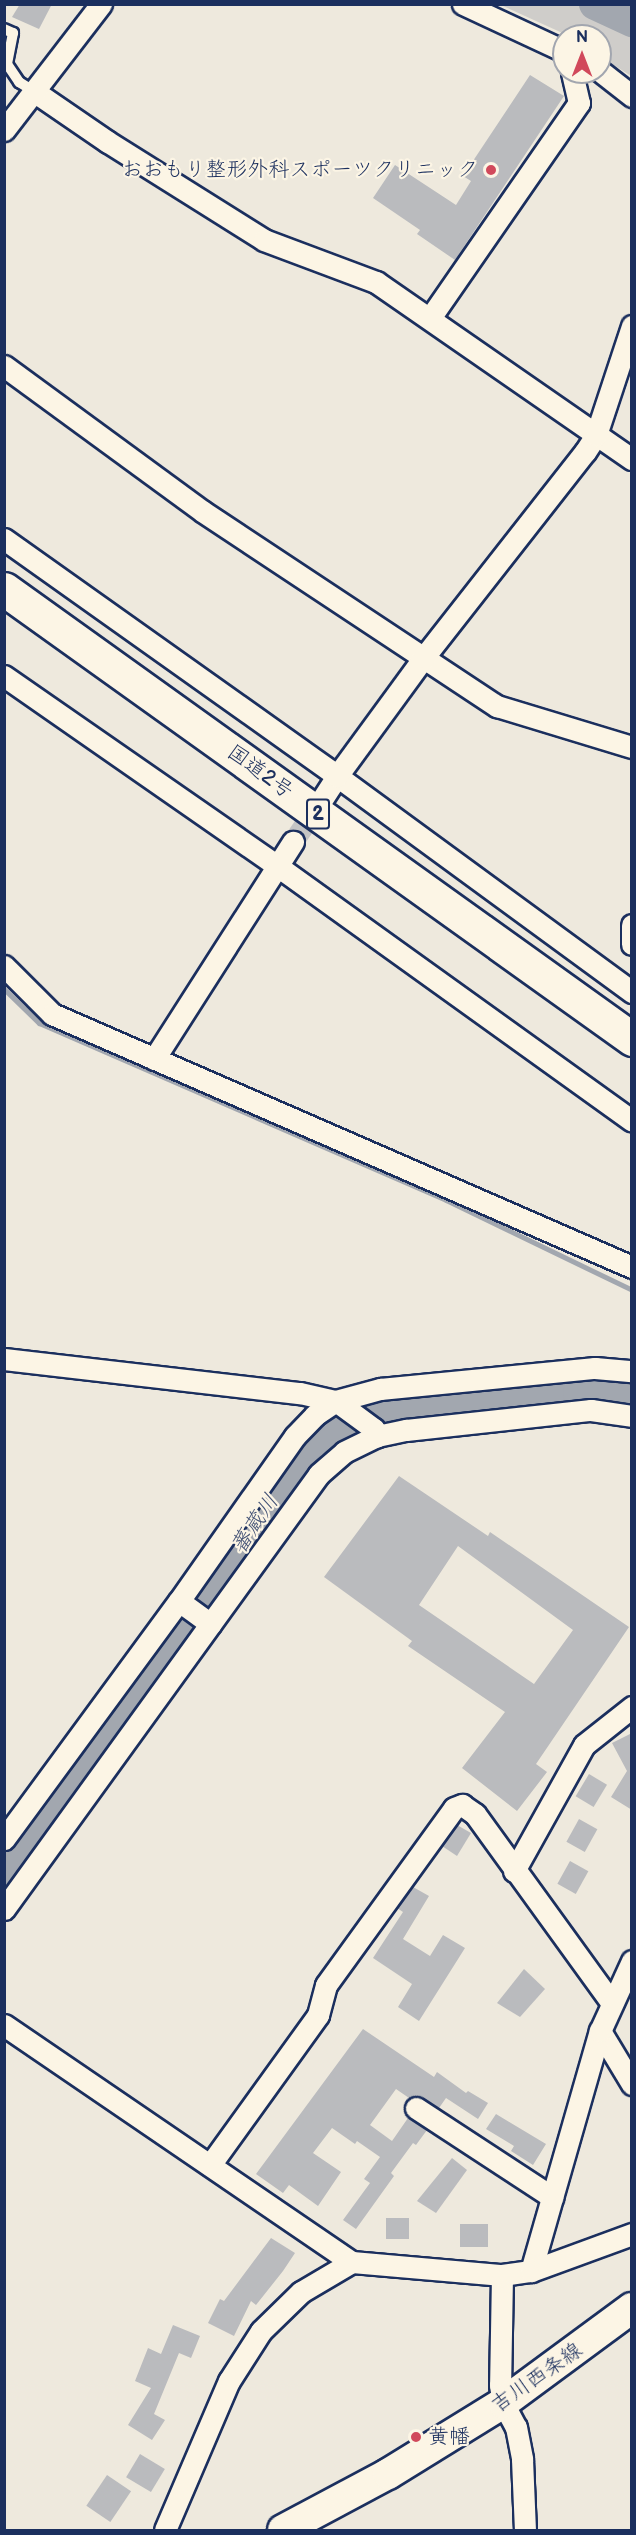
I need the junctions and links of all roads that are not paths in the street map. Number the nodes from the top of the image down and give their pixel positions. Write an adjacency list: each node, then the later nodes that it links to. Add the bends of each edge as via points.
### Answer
1 (101, 4): 7 (street)
2 (463, 4): 4 (street)
3 (4, 29): 7 (lane, via 13,33 7,64 19,82)
4 (552, 45)
5 (612, 80): 8 (street)
6 (575, 84): 10 (street, via 579,103)
7 (35, 92): 9 (street); 10 (street, via 264,240 375,282)
8 (632, 96)
9 (4, 130)
10 (430, 318): 13 (street)
11 (632, 326): 13 (street)
12 (4, 366): 17 (street, via 202,511)
13 (596, 435): 14 (street); 17 (street)
14 (632, 459)
15 (4, 539): 20 (street)
16 (4, 589): 28 (highway, 国道2号 / 2)
17 (424, 657): 19 (street, via 497,706); 20 (street)
18 (4, 676): 23 (street)
19 (632, 747)
20 (337, 776): 21 (street); 27 (street)
21 (319, 804)
22 (293, 842): 23 (street)
23 (276, 865): 29 (street); 30 (street)
24 (632, 925): 25 (street)
25 (632, 944)
26 (4, 966): 29 (street, via 52,1014)
27 (632, 992)
28 (632, 1040)
29 (154, 1059): 31 (street)
30 (632, 1121)
31 (632, 1267)
32 (4, 1359): 34 (street, via 300,1393)
33 (632, 1371): 34 (street, via 596,1368 392,1388)
34 (337, 1402): 36 (street); 37 (street, via 315,1415 295,1436)
35 (632, 1416): 36 (street, via 591,1410)
36 (376, 1432): 38 (street, via 319,1474)
37 (179, 1601): 38 (street); 40 (street)
38 (208, 1622): 42 (street)
39 (632, 1707): 41 (street, via 584,1745)
40 (4, 1839)
41 (514, 1871): 44 (street); 49 (street, via 475,1814 462,1805 454,1808 327,1985 318,2015)
42 (4, 1910)
43 (632, 1961): 44 (street)
44 (612, 2003): 46 (street)
45 (4, 2025): 49 (street)
46 (600, 2031): 47 (street); 50 (street)
47 (632, 2084)
48 (416, 2108): 50 (street)
49 (210, 2165): 52 (street)
50 (552, 2197): 53 (street)
51 (632, 2234): 53 (street)
52 (352, 2262): 54 (street); 57 (street, via 301,2292 261,2331 229,2381)
53 (531, 2271): 54 (street)
54 (502, 2275): 56 (street)
55 (632, 2308): 56 (main road, 吉川西条線)
56 (503, 2403): 58 (main road, 吉川西条線, via 388,2474); 59 (street, via 516,2427 522,2459)
57 (165, 2530)
58 (283, 2530)
59 (525, 2530)

